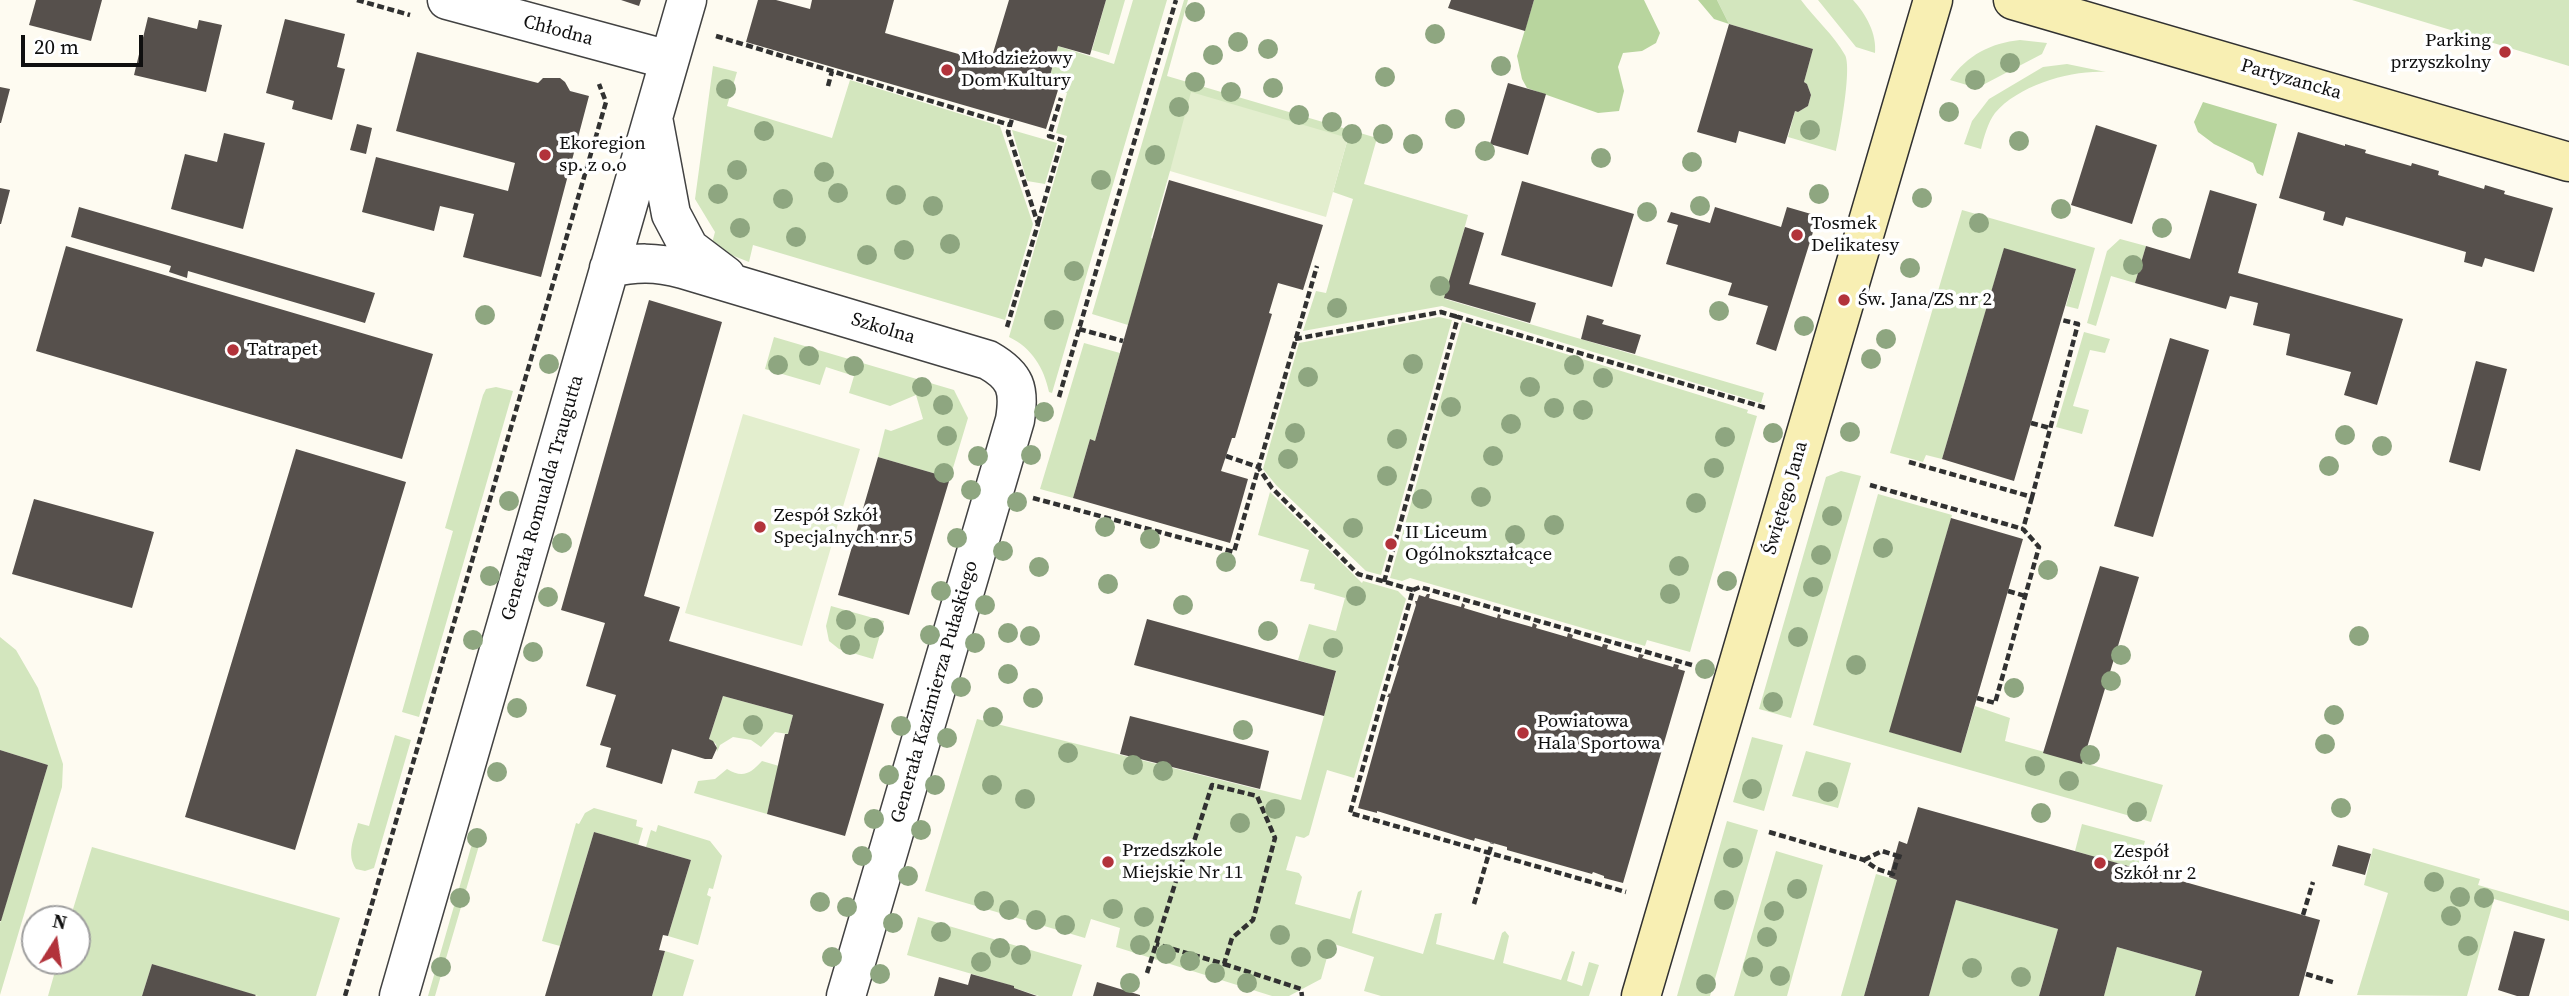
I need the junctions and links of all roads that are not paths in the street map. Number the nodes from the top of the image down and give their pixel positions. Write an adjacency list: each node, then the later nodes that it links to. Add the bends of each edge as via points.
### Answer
1 (447, 0): 5 (street, Chłodna)
2 (687, 0): 5 (street, Generała Romualda Traugutta)
3 (1933, 0): 13 (main road, Świętego Jana)
4 (2013, 0): 7 (main road, Partyzancka)
5 (669, 60): 6 (street, Generała Romualda Traugutta)
6 (653, 116): 8 (street, Generała Romualda Traugutta); 9 (street, Szkolna, via 666,196 679,232 689,248)
7 (2569, 162)
8 (609, 268): 9 (street, Szkolna, via 637,262 662,264); 11 (street, Generała Romualda Traugutta)
9 (739, 286): 10 (street, Szkolna, via 988,360 1002,368)
10 (1016, 387): 12 (street, Generała Kazimierza Pułaskiego, via 1012,432)
11 (399, 996)
12 (846, 996)
13 (1641, 996)

